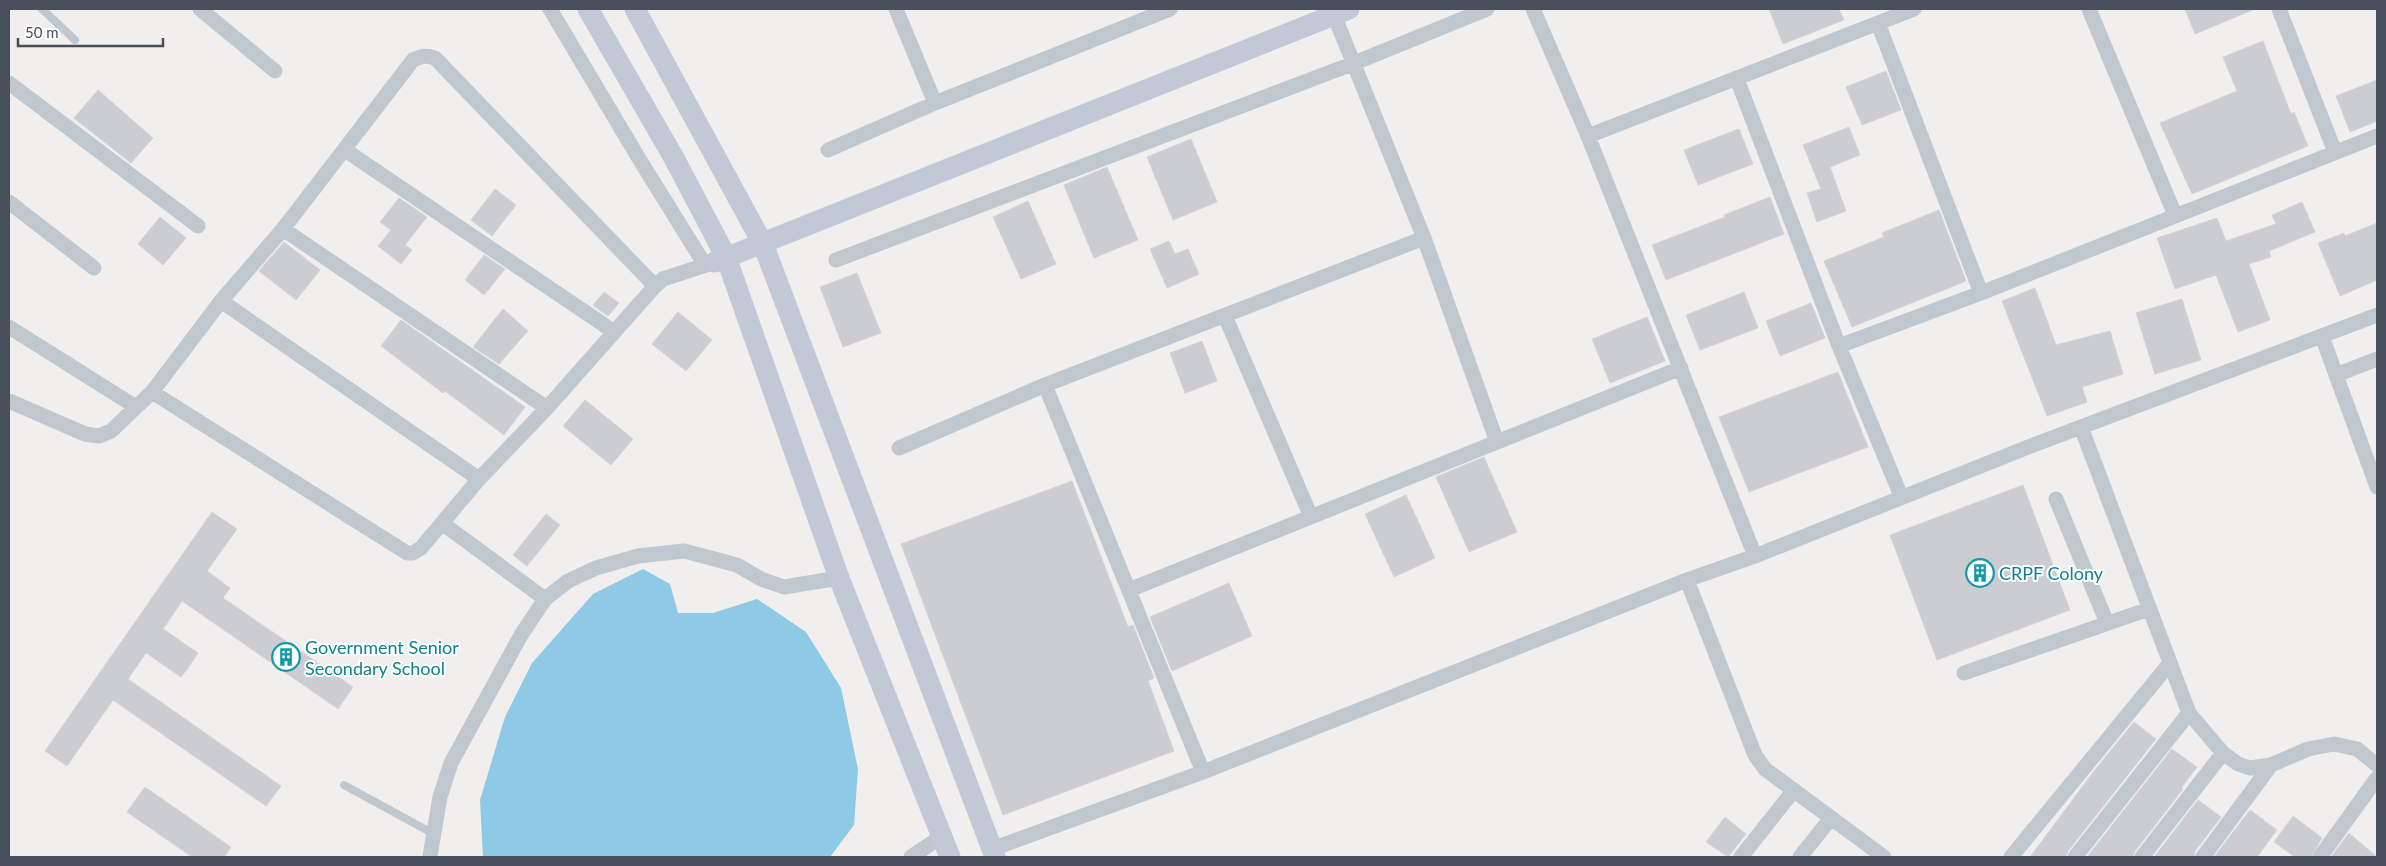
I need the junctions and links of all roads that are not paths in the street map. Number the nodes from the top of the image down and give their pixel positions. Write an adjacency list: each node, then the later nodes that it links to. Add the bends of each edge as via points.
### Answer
1 (42, 9): 15 (lane)
2 (200, 9): 17 (street)
3 (550, 9): 33 (street, via 638,158)
4 (588, 9): 33 (main road, via 674,158)
5 (635, 9): 31 (main road)
6 (896, 9): 20 (street)
7 (1170, 9): 20 (street)
8 (1486, 9): 16 (street)
9 (1533, 9): 21 (street)
10 (1914, 9): 14 (street)
11 (2089, 9): 27 (street)
12 (2278, 9): 25 (street)
13 (1341, 12): 16 (street); 31 (main road)
14 (1878, 24): 18 (street); 36 (street)
15 (75, 40)
16 (1352, 64): 30 (street); 32 (street)
17 (275, 71)
18 (1737, 79): 21 (street); 43 (street)
19 (9, 83): 28 (street)
20 (936, 103): 24 (street)
21 (1588, 136): 45 (street)
22 (2377, 136): 25 (street)
23 (345, 150): 29 (street); 35 (street, via 413,60 428,55 435,58); 41 (street)
24 (828, 150)
25 (2335, 152): 27 (street)
26 (9, 202): 34 (street)
27 (2175, 215): 36 (street)
28 (198, 226)
29 (283, 229): 37 (street); 51 (street)
30 (1424, 238): 39 (street); 53 (street)
31 (763, 244): 33 (main road); 82 (main road)
32 (836, 260)
33 (715, 261): 35 (street, via 662,279); 62 (main road)
34 (94, 268)
35 (655, 286): 41 (street)
36 (1981, 293): 43 (street)
37 (221, 301): 48 (street); 55 (street)
38 (2377, 315): 42 (street)
39 (1225, 316): 47 (street); 59 (street)
40 (9, 327): 50 (street)
41 (613, 331): 51 (street)
42 (2322, 336): 46 (street); 52 (street)
43 (1839, 346): 57 (street)
44 (2377, 359): 46 (street)
45 (1681, 368): 53 (street); 61 (street)
46 (2336, 375): 56 (street)
47 (1045, 385): 54 (street); 64 (street)
48 (152, 392): 50 (street); 60 (street, via 407,552 418,552)
49 (9, 401): 50 (street, via 85,434 99,436 111,431)
50 (136, 407)
51 (548, 408): 55 (street)
52 (2081, 426): 57 (street); 66 (street)
53 (1497, 442): 59 (street)
54 (899, 448)
55 (479, 479): 60 (street)
56 (2377, 487)
57 (1901, 496): 61 (street)
58 (2056, 498): 67 (street)
59 (1311, 516): 64 (street)
60 (442, 523): 65 (street)
61 (1755, 556): 63 (street)
62 (839, 578): 65 (street, via 784,587 760,579 737,565 684,551 638,556 596,568 568,581); 80 (main road)
63 (1687, 580): 74 (street); 77 (street, via 1755,755 1765,768)
64 (1129, 590): 74 (street)
65 (545, 599): 79 (street, via 521,635 451,763)
66 (2149, 609): 67 (street); 68 (street)
67 (2108, 623): 69 (street)
68 (2170, 663): 70 (street); 89 (street)
69 (1964, 673)
70 (2189, 713): 71 (street); 90 (street)
71 (2223, 753): 72 (street, via 2250,768); 91 (street)
72 (2271, 765): 73 (street, via 2308,749 2334,744 2357,749); 92 (street)
73 (2377, 765)
74 (1203, 772): 82 (street)
75 (2377, 778): 93 (street)
76 (344, 785): 79 (lane)
77 (1794, 790): 78 (street); 86 (street)
78 (1831, 818): 81 (street); 87 (street)
79 (432, 833): 83 (street)
80 (942, 836): 84 (street); 85 (main road)
81 (1866, 852): 88 (street)
82 (994, 853)
83 (429, 857)
84 (911, 857)
85 (950, 857)
86 (1741, 857)
87 (1800, 857)
88 (1884, 857)
89 (2011, 857)
90 (2075, 857)
91 (2142, 857)
92 (2203, 857)
93 (2320, 857)

